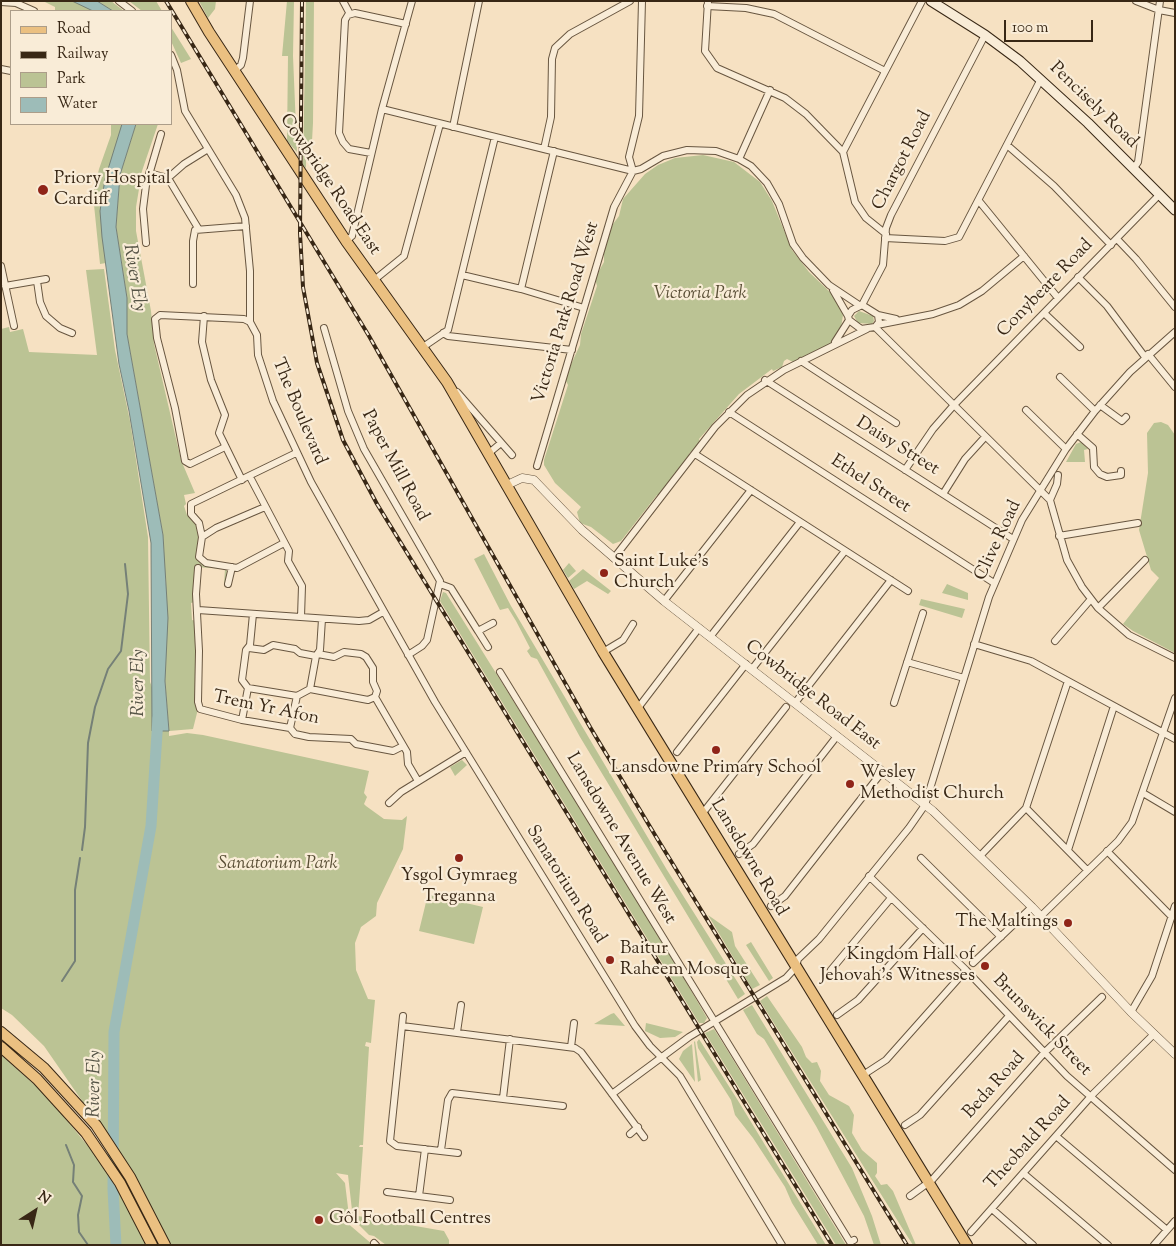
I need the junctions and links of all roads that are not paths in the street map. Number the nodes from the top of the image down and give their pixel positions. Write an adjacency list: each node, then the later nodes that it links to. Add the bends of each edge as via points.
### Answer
1 (119, 1): 16 (street)
2 (191, 1): 23 (main road, Cowbridge Road East)
3 (250, 1): 23 (street, via 243,58)
4 (343, 1): 19 (street)
5 (412, 1): 20 (street)
6 (479, 1): 29 (street)
7 (630, 1): 33 (street, via 570,34 555,48 551,117)
8 (642, 1): 40 (street, via 638,116 629,157)
9 (922, 1): 24 (street)
10 (931, 1): 21 (main road, Pencisely Road)
11 (1136, 1): 17 (street)
12 (1160, 1): 17 (street)
13 (1, 2): 15 (street, via 16,3)
14 (707, 4): 24 (street, via 774,14); 26 (street, via 704,45 707,56 722,72)
15 (32, 10)
16 (131, 10)
17 (1159, 10): 18 (street); 39 (street, via 1138,162)
18 (1175, 13)
19 (350, 14): 20 (street); 37 (street, via 344,24 338,128 347,147)
20 (406, 24): 27 (street)
21 (985, 35): 25 (main road, Pencisely Road); 48 (street, Chargot Road, via 891,215)
22 (172, 58): 34 (street, The Boulevard, via 185,110)
23 (234, 71): 50 (main road, Cowbridge Road East)
24 (885, 71): 36 (street)
25 (1041, 79): 32 (street); 39 (main road, Pencisely Road)
26 (770, 90): 36 (street, via 806,114); 38 (street)
27 (382, 109): 28 (street); 37 (street)
28 (440, 124): 29 (street); 59 (street, via 404,256)
29 (453, 127): 31 (street)
30 (161, 134): 41 (street)
31 (495, 137): 33 (street); 55 (street)
32 (1007, 145): 44 (street); 52 (street, via 1054,186)
33 (544, 148): 35 (street)
34 (208, 149): 42 (street); 46 (street, The Boulevard, via 236,195)
35 (554, 151): 40 (street); 63 (street)
36 (843, 152): 48 (street, via 855,202 866,218)
37 (370, 153): 50 (street, via 352,236)
38 (739, 159): 40 (street, via 716,151 687,150 663,156); 61 (street, via 768,183 793,244 814,272)
39 (1134, 168): 43 (main road, Pencisely Road)
40 (632, 171): 67 (street, Victoria Park Road West, via 616,202)
41 (149, 173): 42 (street); 51 (street, via 143,209)
42 (168, 178): 47 (street)
43 (1160, 194): 45 (main road, Pencisely Road); 49 (street, Conybeare Road)
44 (979, 201): 48 (street, via 956,239); 53 (street)
45 (1175, 210)
46 (246, 226): 47 (street); 73 (street, The Boulevard)
47 (198, 228): 60 (street, via 194,234)
48 (886, 236): 65 (street, Chargot Road, via 883,265)
49 (1117, 239): 52 (street, Conybeare Road); 66 (street)
50 (346, 241): 59 (main road, Cowbridge Road East)
51 (146, 243)
52 (1111, 245): 56 (street, Conybeare Road)
53 (1024, 256): 64 (street); 72 (street, via 982,291 959,305)
54 (1, 266): 62 (street)
55 (462, 275): 63 (street); 80 (street, via 448,330)
56 (1078, 277): 64 (street, Conybeare Road); 85 (street, via 1107,306)
57 (46, 279): 58 (street)
58 (37, 281): 62 (street); 79 (street, via 46,321)
59 (373, 281): 81 (main road, Cowbridge Road East)
60 (193, 284)
61 (830, 285): 65 (street); 71 (street)
62 (6, 286): 74 (street)
63 (521, 289): 67 (street)
64 (1058, 298): 68 (street, Conybeare Road)
65 (861, 305): 69 (street); 71 (street)
66 (1175, 307)
67 (584, 308): 83 (street, Victoria Park Road West)
68 (1044, 313): 82 (street); 91 (street, Conybeare Road)
69 (878, 315): 72 (street); 75 (street)
70 (204, 316): 73 (street, via 244,318); 101 (street, via 202,342 211,380 224,412 219,432); 101 (street, via 158,315 155,319 157,338 185,461 190,464)
71 (849, 318): 77 (street, via 857,328); 84 (street, via 839,338)
72 (898, 319): 75 (street)
73 (250, 322): 103 (street, The Boulevard, via 257,335 258,355 273,402)
74 (14, 326)
75 (876, 326): 77 (street); 91 (street)
76 (324, 328): 133 (street, Paper Mill Road, via 348,411 364,448 437,571)
77 (867, 329): 84 (street)
78 (1175, 332): 85 (street, Clive Road)
79 (72, 333)
80 (443, 333): 81 (street); 83 (street)
81 (423, 347): 89 (main road, Cowbridge Road East)
82 (1080, 347)
83 (572, 350): 107 (street, Victoria Park Road West)
84 (819, 352): 86 (street)
85 (1147, 356): 90 (street); 92 (street, Clive Road)
86 (801, 361): 88 (street); 97 (street)
87 (1060, 377): 94 (street)
88 (765, 380): 95 (street); 108 (street, Daisy Street)
89 (447, 382): 100 (street, Cowbridge Road East); 104 (main road, Cowbridge Road East)
90 (1175, 387)
91 (954, 405): 99 (street); 108 (street, Conybeare Road)
92 (1100, 405): 94 (street, Clive Road); 96 (street, via 1114,420 1122,421)
93 (1026, 410): 102 (street)
94 (1095, 411): 98 (street, Clive Road)
95 (730, 412): 105 (street); 131 (street, Ethel Street)
96 (1126, 417)
97 (896, 423)
98 (1077, 434): 102 (street, Clive Road); 109 (street, via 1093,448 1091,468 1107,477 1121,476)
99 (985, 437): 115 (street); 116 (street, via 965,459)
100 (501, 443): 104 (street); 106 (street, Cowbridge Road East)
101 (225, 447): 112 (street)
102 (1066, 449): 115 (street, Clive Road)
103 (296, 453): 111 (street); 139 (street, The Boulevard)
104 (490, 454): 113 (main road, Cowbridge Road East)
105 (695, 454): 114 (street); 126 (street)
106 (512, 455)
107 (537, 466)
108 (905, 470): 116 (street, Daisy Street)
109 (1121, 471)
110 (1058, 474): 117 (street)
111 (250, 477): 112 (street); 118 (street)
112 (242, 480): 122 (street, via 192,504 192,514 199,523)
113 (507, 485): 126 (street, Cowbridge Road East, via 525,477 534,480 565,514); 153 (main road, Lansdowne Road)
114 (751, 490): 119 (street); 136 (street)
115 (1040, 490): 117 (street); 123 (street, Clive Road)
116 (942, 494): 123 (street, Daisy Street)
117 (1050, 500): 121 (street)
118 (265, 507): 122 (street); 124 (street)
119 (800, 522): 125 (street); 148 (street)
120 (1138, 523): 121 (street)
121 (1059, 536): 135 (street, via 1067,560)
122 (202, 537): 128 (street, via 201,560)
123 (1012, 539): 131 (street, Clive Road)
124 (284, 543): 128 (street, via 237,568); 142 (street, via 289,551 288,561 301,583)
125 (845, 551): 130 (street); 158 (street)
126 (614, 558): 136 (street, Cowbridge Road East)
127 (1146, 560): 137 (street)
128 (232, 567): 132 (street)
129 (198, 568): 138 (street, Trem Yr Afon)
130 (891, 580): 134 (street); 167 (street)
131 (994, 583): 150 (street, Clive Road)
132 (228, 584)
133 (440, 584): 147 (street, via 451,588); 155 (street, via 427,640)
134 (908, 591)
135 (1091, 599): 137 (street); 149 (street)
136 (664, 601): 146 (street, Cowbridge Road East)
137 (1098, 608): 156 (street, via 1129,635)
138 (198, 610): 141 (street); 172 (street, Trem Yr Afon, via 199,707 205,712)
139 (384, 612): 143 (street, via 362,621); 155 (street, The Boulevard)
140 (922, 613): 157 (street)
141 (253, 614): 142 (street); 152 (street)
142 (301, 617): 143 (street)
143 (322, 619): 154 (street)
144 (493, 623): 147 (street)
145 (633, 624): 153 (street, via 623,640)
146 (699, 628): 148 (street, Cowbridge Road East); 171 (street)
147 (478, 631): 151 (street)
148 (710, 636): 158 (street, Cowbridge Road East)
149 (1055, 641)
150 (974, 644): 160 (street, Clive Road); 161 (street, via 1026,659)
151 (488, 647)
152 (249, 648): 154 (street, via 264,650 273,645); 162 (street, via 242,680)
153 (603, 652): 171 (main road, Lansdowne Road)
154 (317, 655): 163 (street); 165 (street, via 334,657 344,652 364,655 373,668 373,682 378,691)
155 (408, 655): 178 (street, Sanatorium Road)
156 (1175, 658)
157 (907, 662): 160 (street); 168 (street)
158 (749, 667): 167 (street, Cowbridge Road East); 179 (street)
159 (500, 672): 184 (street, Lansdowne Avenue West, via 514,689)
160 (964, 678): 186 (street, Clive Road)
161 (1068, 681): 169 (street); 187 (street)
162 (248, 688): 164 (street); 172 (street)
163 (310, 689): 164 (street); 165 (street, via 368,700)
164 (297, 696): 173 (street)
165 (375, 697): 177 (street)
166 (1175, 698): 174 (street)
167 (795, 703): 175 (street, Cowbridge Road East)
168 (894, 703)
169 (1114, 706): 174 (street); 190 (street)
170 (786, 707): 189 (street)
171 (638, 708): 189 (main road, Lansdowne Road)
172 (242, 720): 173 (street, Trem Yr Afon)
173 (290, 728): 177 (street, Trem Yr Afon, via 294,734 351,739 356,744 393,751)
174 (1163, 733): 176 (street); 182 (street)
175 (838, 736): 180 (street, Cowbridge Road East); 192 (street, via 753,844)
176 (1175, 739)
177 (403, 746): 181 (street)
178 (466, 752): 181 (street); 228 (street, Sanatorium Road, via 635,1026)
179 (677, 752)
180 (882, 772): 186 (street, Cowbridge Road East); 198 (street, via 785,896)
181 (418, 781): 185 (street)
182 (1143, 793): 188 (street); 191 (street, via 1126,832)
183 (585, 795): 184 (street)
184 (578, 799): 202 (street, Lansdowne Avenue West)
185 (389, 803)
186 (925, 805): 193 (street, Cowbridge Road East); 196 (street)
187 (1026, 808): 190 (street); 193 (street)
188 (1175, 812)
189 (702, 814): 208 (main road, Lansdowne Road)
190 (1068, 850): 195 (street)
191 (1107, 851): 195 (street); 204 (street)
192 (739, 854)
193 (980, 856): 200 (street, Cowbridge Road East)
194 (921, 858): 206 (street)
195 (1087, 870): 203 (street)
196 (870, 876): 197 (street, Brunswick Street); 208 (street, via 819,939 798,959)
197 (891, 898): 205 (street, Brunswick Street); 209 (street)
198 (771, 906)
199 (1175, 906): 204 (street)
200 (1032, 907): 203 (street, Cowbridge Road East); 206 (street)
201 (655, 909): 202 (street)
202 (648, 913): 217 (street, Lansdowne Avenue West)
203 (1041, 916): 213 (street, Cowbridge Road East)
204 (1172, 917): 213 (street, via 1152,976)
205 (922, 928): 210 (street, Brunswick Street); 214 (street, via 858,1000)
206 (1000, 937): 207 (street)
207 (974, 963)
208 (796, 968): 217 (street, via 780,983); 229 (main road, Lansdowne Road)
209 (831, 970)
210 (966, 970): 216 (street, Brunswick Street); 229 (street, via 886,1060)
211 (1102, 996): 226 (street, Beda Road)
212 (461, 1005): 221 (street)
213 (1131, 1012): 222 (street, Cowbridge Road East)
214 (837, 1015)
215 (403, 1016): 219 (street)
216 (1009, 1016): 226 (street, Brunswick Street); 234 (street, via 920,1115)
217 (715, 1022): 228 (street); 252 (street, Lansdowne Avenue West, via 850,1242)
218 (574, 1023): 225 (street)
219 (402, 1026): 221 (street); 239 (street, via 390,1141 397,1146)
220 (1, 1032): 253 (main road, via 44,1068 96,1125 130,1177)
221 (458, 1032): 223 (street)
222 (1154, 1034): 227 (street, Cowbridge Road East); 231 (street, Theobald Road)
223 (510, 1038): 225 (street); 232 (street)
224 (1, 1047): 254 (main road, via 37,1079 86,1133 120,1183)
225 (571, 1047): 230 (street, via 581,1052)
226 (1044, 1053): 231 (street, Brunswick Street); 244 (street, Beda Road)
227 (1175, 1054)
228 (662, 1057): 230 (street); 255 (street, Sanatorium Road, via 680,1076)
229 (863, 1075): 244 (main road, Lansdowne Road)
230 (612, 1094): 235 (street)
231 (1090, 1097): 238 (street, Theobald Road); 242 (street, Brunswick Street)
232 (503, 1098): 233 (street); 240 (street, via 452,1093 448,1100)
233 (563, 1106)
234 (905, 1125)
235 (638, 1128): 236 (street); 237 (street)
236 (630, 1134)
237 (644, 1136)
238 (1056, 1136): 243 (street, Theobald Road); 250 (street)
239 (425, 1149): 240 (street); 246 (street)
240 (442, 1150): 241 (street)
241 (458, 1153)
242 (1175, 1170)
243 (1023, 1173): 249 (street, Theobald Road); 258 (street)
244 (929, 1183): 247 (street, Beda Road); 256 (main road, Lansdowne Road)
245 (387, 1192): 246 (street)
246 (419, 1196): 248 (street)
247 (910, 1196)
248 (450, 1200)
249 (992, 1209): 251 (street, Theobald Road); 257 (street)
250 (1172, 1227): 259 (street)
251 (971, 1232)
252 (854, 1240)
253 (165, 1244)
254 (152, 1245)
255 (782, 1245)
256 (967, 1245)
257 (1032, 1245)
258 (1108, 1245)
259 (1154, 1245)

